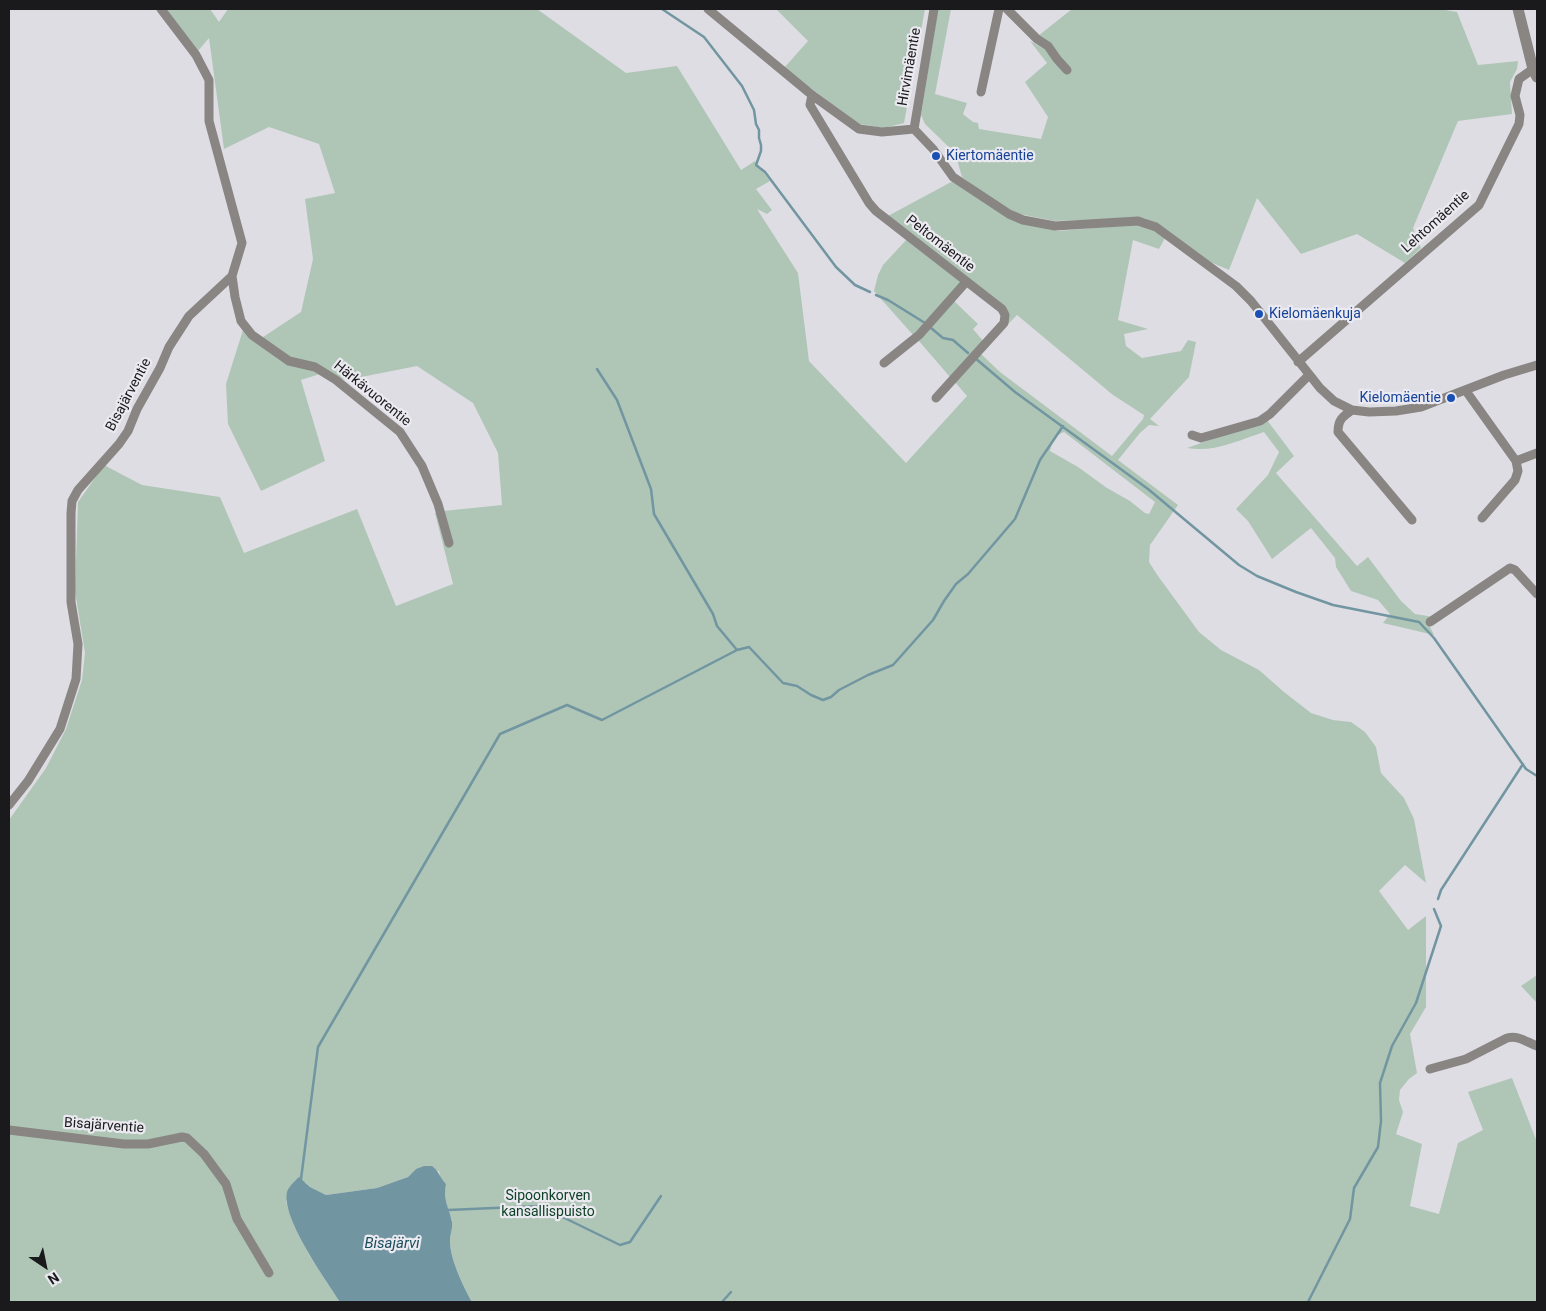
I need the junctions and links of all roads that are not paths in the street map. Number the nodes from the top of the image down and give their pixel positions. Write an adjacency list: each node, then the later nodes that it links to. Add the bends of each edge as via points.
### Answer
1 (161, 9): 12 (street, via 196,55 209,80 209,121 242,243)
2 (708, 9): 10 (street)
3 (934, 9): 11 (street, Hirvimäentie)
4 (999, 9): 9 (street)
5 (1007, 9): 7 (street, via 1048,46)
6 (1518, 9): 8 (street)
7 (1067, 70)
8 (1535, 73): 14 (street, Lehtomäentie, via 1519,79 1515,96 1519,124 1479,205)
9 (981, 92)
10 (812, 95): 11 (street, via 859,128 882,132); 13 (street, Peltomäentie, via 810,105 876,212)
11 (914, 129): 14 (street, via 953,177 1023,220 1055,226 1138,221 1156,227 1236,286)
12 (232, 276): 26 (street, Härkävuorentie, via 241,321 252,335 289,361 315,367 336,380 400,432 422,466 438,504); 29 (street, Bisajärventie, via 189,316 169,347 128,431 72,501 71,602 78,644 76,679 60,728 28,781)
13 (966, 282): 15 (street, via 919,335); 19 (street, Peltomäentie, via 1002,309 1004,323)
14 (1298, 362): 17 (street)
15 (884, 363)
16 (1537, 365): 18 (street)
17 (1308, 375): 20 (street, via 1328,397); 21 (street, via 1260,421 1201,438)
18 (1466, 391): 20 (street, via 1421,408); 23 (street)
19 (936, 398)
20 (1352, 410): 25 (street, via 1342,417 1338,432)
21 (1192, 435)
22 (1537, 453): 23 (street)
23 (1516, 461): 24 (street, via 1518,471 1515,480)
24 (1482, 518)
25 (1412, 520)
26 (449, 543)
27 (1537, 594): 28 (street, via 1510,568)
28 (1430, 622)
29 (9, 805)
30 (1537, 1046): 31 (street, via 1513,1036 1466,1060)
31 (1430, 1069)
32 (9, 1130): 33 (street, Bisajärventie, via 124,1144 187,1138 204,1154 226,1184 237,1219)
33 (269, 1273)

